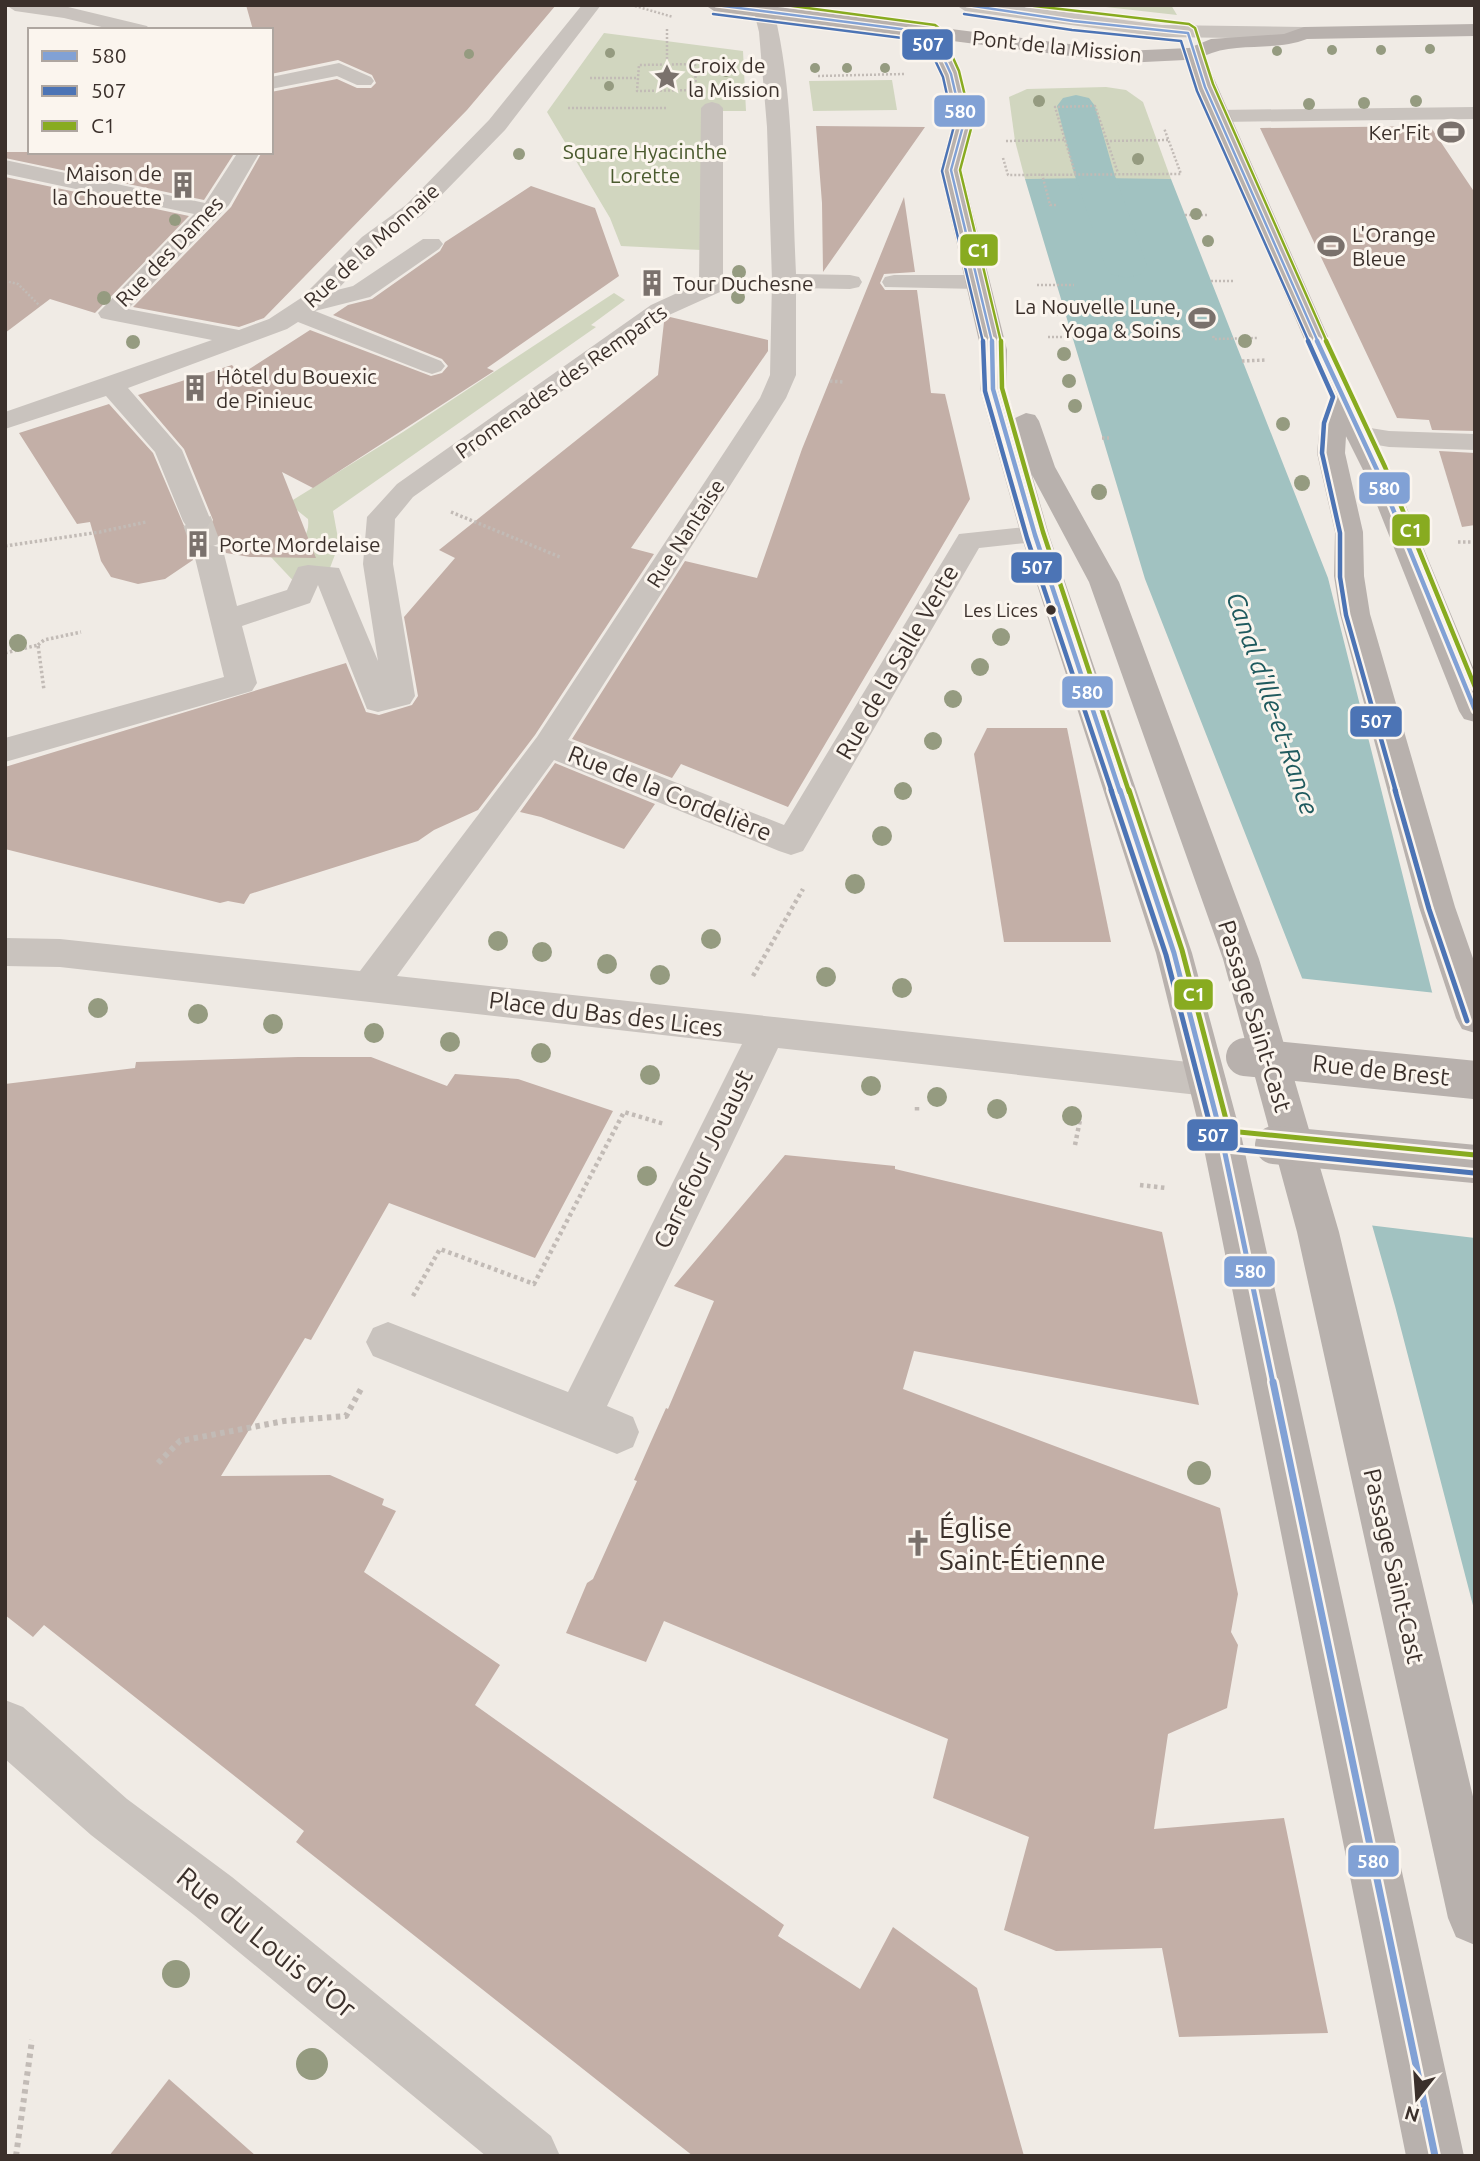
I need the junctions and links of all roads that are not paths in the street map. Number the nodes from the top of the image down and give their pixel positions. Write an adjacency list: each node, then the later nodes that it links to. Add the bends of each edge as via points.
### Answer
1 (592, 5): 24 (street, Rue de la Monnaie, via 498,125 414,209 370,242)
2 (714, 5): 5 (main road)
3 (965, 5): 10 (street)
4 (1177, 5): 10 (street)
5 (776, 8): 9 (main road, Pont de la Mission); 10 (main road, Pont de la Mission); 20 (street, Rue Nantaise, via 769,32)
6 (23, 10): 7 (street)
7 (133, 28)
8 (1475, 30): 10 (main road, via 1304,33 1287,40)
9 (932, 33): 10 (main road, Pont de la Mission, via 1124,57); 23 (main road, via 951,74 963,126 951,170)
10 (1191, 44): 15 (main road)
11 (364, 81): 12 (street, via 340,69)
12 (273, 83)
13 (712, 108): 36 (street, Promenades des Remparts, via 711,287 660,310 403,493 381,517 378,564 399,696 378,701 329,575 308,575 299,596)
14 (1475, 113): 15 (street)
15 (1217, 116): 29 (main road)
16 (248, 154): 18 (street, Rue des Dames)
17 (5, 167): 18 (street)
18 (210, 211): 25 (street, Rue des Dames, via 110,313)
19 (431, 244): 24 (street, via 361,292)
20 (784, 281): 21 (street); 38 (street, Rue Nantaise, via 783,374 773,398)
21 (850, 282)
22 (894, 282): 23 (street)
23 (978, 282): 26 (main road)
24 (303, 307): 25 (street, Rue de la Monnaie, via 278,324); 27 (street)
25 (241, 338): 28 (street, Rue de la Monnaie)
26 (994, 350): 34 (main road, via 993,389); 51 (main road, Passage Saint-Cast, via 1016,388 1041,467 1104,582 1241,959 1318,1232)
27 (432, 366)
28 (111, 385): 30 (street, Rue de la Monnaie); 33 (street, via 168,450)
29 (1342, 397): 31 (main road); 43 (main road, via 1333,424 1331,453 1349,532 1355,614 1437,906)
30 (5, 421)
31 (1358, 434): 32 (street); 37 (main road, via 1377,470)
32 (1475, 442)
33 (197, 521)
34 (1035, 535): 40 (street, Rue de la Salle Verte, via 969,540); 45 (main road, via 1174,953)
35 (209, 554): 36 (street)
36 (224, 617): 39 (street, via 241,683)
37 (1475, 712)
38 (548, 745): 40 (street, Rue de la Cordelière); 42 (street, Rue Nantaise)
39 (5, 750)
40 (791, 842)
41 (5, 952): 42 (street, Place du Bas des Lices, via 60,953)
42 (370, 986): 44 (street, Place du Bas des Lices)
43 (1475, 1018)
44 (766, 1031): 45 (street, Place du Bas des Lices); 49 (street, Carrefour Jouaust, via 639,1291 598,1424)
45 (1203, 1066): 46 (main road, Rue de Brest, bridge, via 1245,1057); 47 (main road)
46 (1475, 1080)
47 (1222, 1139): 48 (main road, bridge); 53 (main road)
48 (1475, 1164)
49 (388, 1342)
50 (5, 1725): 52 (street, Rue du Louis d'Or, via 109,1817 213,1896)
51 (1475, 1918)
52 (531, 2156)
53 (1435, 2156)

